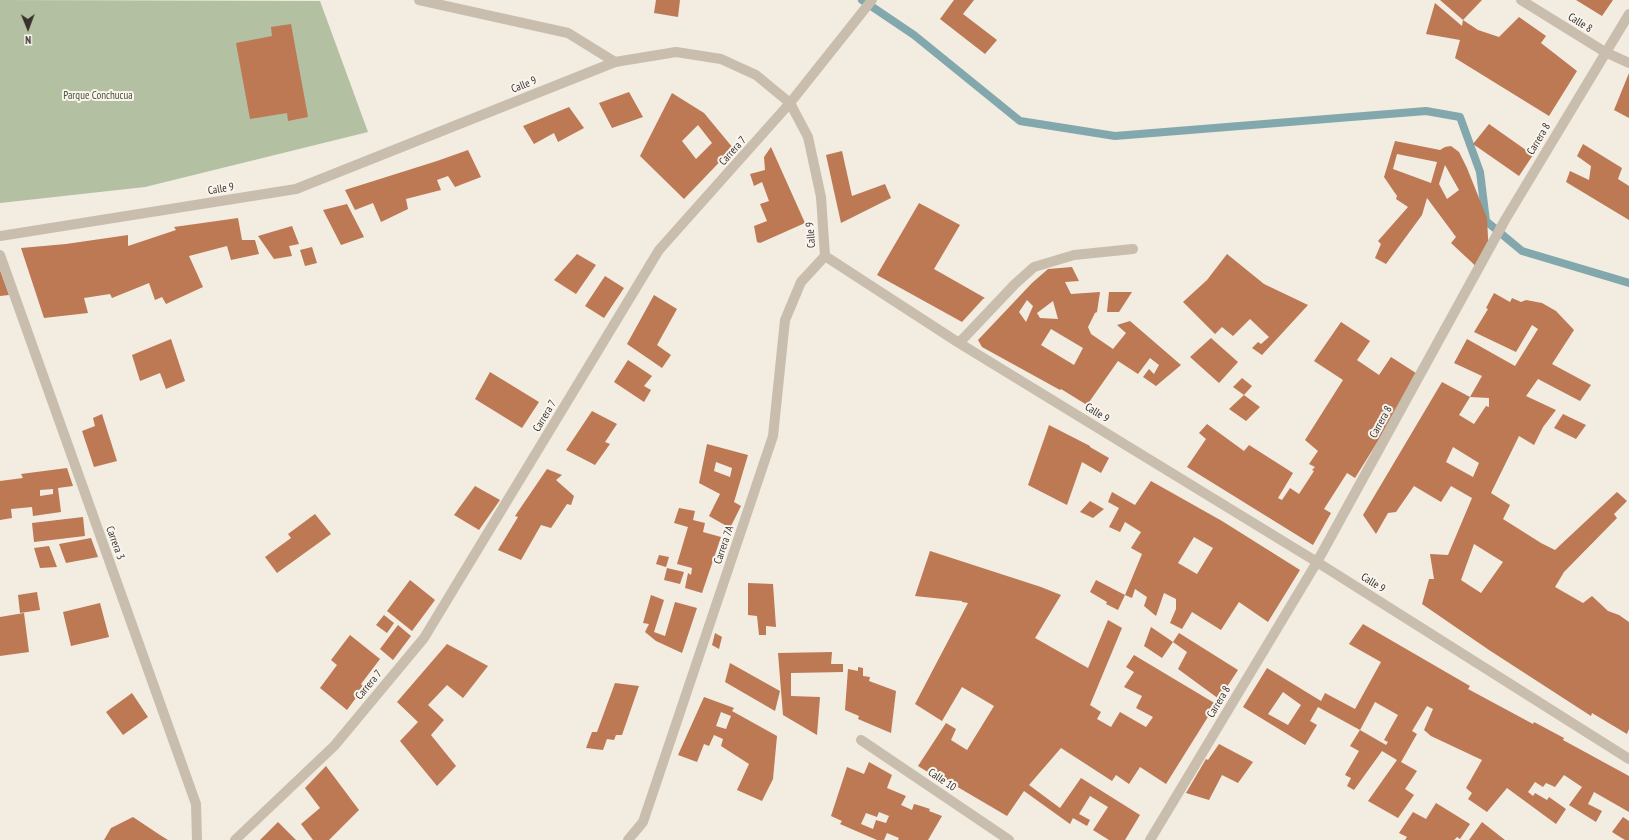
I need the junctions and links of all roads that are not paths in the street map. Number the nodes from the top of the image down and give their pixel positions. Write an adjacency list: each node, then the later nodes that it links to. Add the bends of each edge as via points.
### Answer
1 (419, 0): 6 (street, via 568,33)
2 (872, 0): 8 (street, Carrera 7)
3 (1521, 0): 5 (street, Calle 8)
4 (1629, 14): 5 (street, Carrera 8)
5 (1605, 52): 7 (street, Calle 8); 14 (street, Carrera 8, via 1505,220)
6 (615, 62): 8 (street, Calle 9, via 676,52 721,59 756,75); 9 (street, Calle 9, via 296,189)
7 (1629, 63)
8 (790, 103): 12 (street, Calle 9, via 808,137 821,197); 18 (street, Carrera 7, via 659,250 424,638 335,745)
9 (0, 236)
10 (1133, 249): 13 (street, via 1074,255 1034,267)
11 (0, 255): 17 (street, Carrera 3, via 196,804)
12 (825, 256): 13 (street, Calle 9); 19 (street, Carrera 7A, via 801,282 784,320 774,436 643,822)
13 (959, 343): 14 (street, Calle 9)
14 (1317, 562): 16 (street, Calle 9); 21 (street, Carrera 8)
15 (861, 740): 20 (street, Calle 10)
16 (1629, 759)
17 (197, 840)
18 (235, 840)
19 (628, 840)
20 (1009, 840)
21 (1150, 840)

